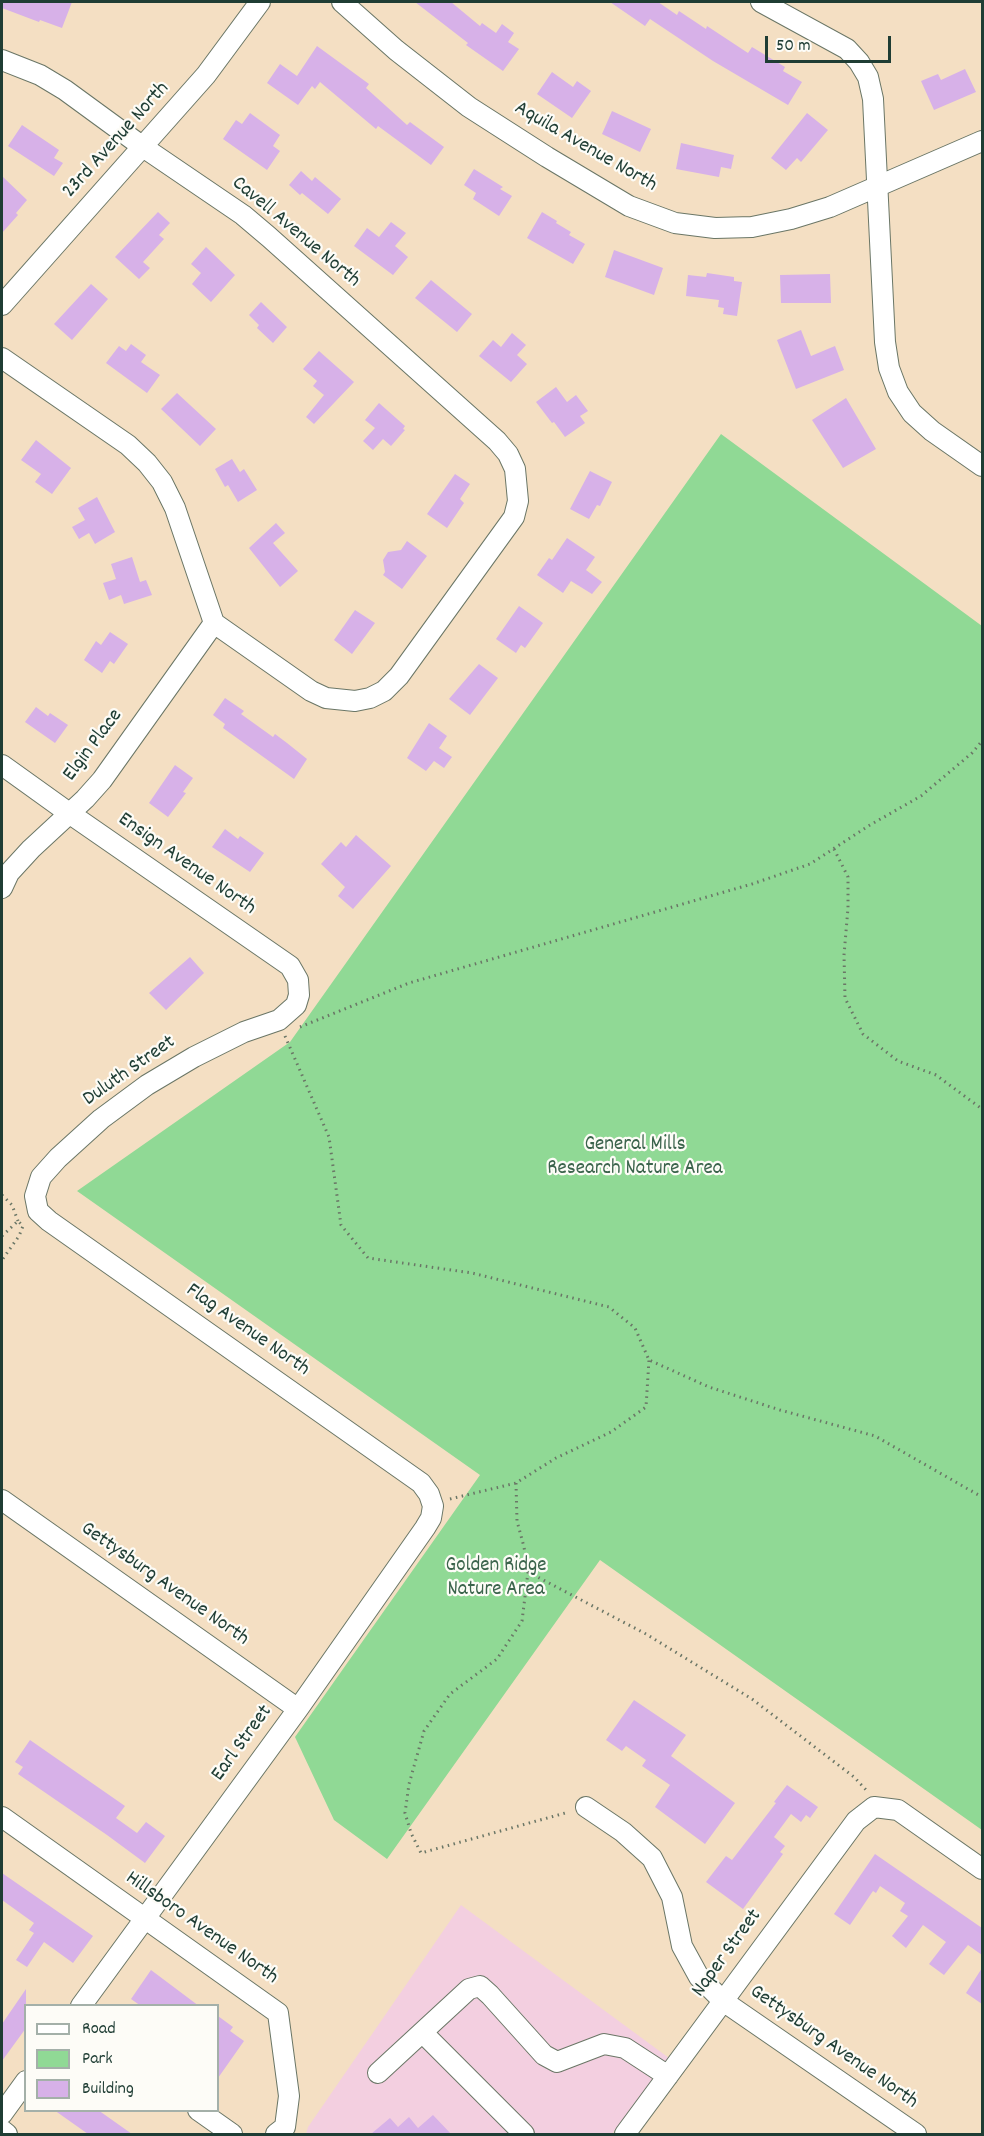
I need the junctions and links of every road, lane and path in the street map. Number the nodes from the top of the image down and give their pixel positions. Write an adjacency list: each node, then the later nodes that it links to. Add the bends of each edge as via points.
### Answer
1 (260, 2): 7 (street, 23rd Avenue North, via 206,75)
2 (342, 2): 8 (street, Aquila Avenue North, via 469,107 629,206 675,223 753,228 830,207)
3 (761, 2): 4 (street)
4 (795, 9): 8 (street, via 847,49 868,77 873,99)
5 (2, 60): 7 (street, Cavell Avenue North, via 65,90)
6 (982, 141): 8 (street, Aquila Avenue North)
7 (143, 147): 9 (street, 23rd Avenue North); 12 (street, Cavell Avenue North, via 243,215 488,434 508,454 518,486 514,517 506,530 399,676 370,698 326,698 311,691)
8 (877, 187): 11 (street, via 885,342 898,392 912,413)
9 (2, 305)
10 (2, 358): 12 (street, via 128,445 147,463 175,508)
11 (982, 466)
12 (214, 623): 15 (street, Elgin Place, via 102,780)
13 (982, 741): 16 (path, via 921,796)
14 (2, 765): 15 (street, Ensign Avenue North)
15 (69, 813): 17 (street, Elgin Place, via 9,873); 18 (street, Ensign Avenue North, via 290,966 298,980 299,995)
16 (834, 849): 18 (path, via 810,864 752,884 409,983); 19 (path, via 848,877 845,998 863,1034 898,1061 936,1075)
17 (2, 888)
18 (280, 1031): 21 (street, Duluth Street, via 244,1032 138,1092 58,1158 41,1177); 25 (path, via 328,1137 340,1226 368,1258 472,1273 609,1307 635,1328)
19 (982, 1109)
20 (2, 1195): 22 (path, via 12,1205)
21 (35, 1196): 29 (street, Flag Avenue North, via 38,1211 49,1221 421,1483)
22 (18, 1221): 23 (path); 24 (path, via 22,1226 19,1236)
23 (2, 1236)
24 (2, 1260)
25 (649, 1360): 26 (path, via 646,1407 611,1432 556,1458); 27 (path, via 709,1387 875,1436)
26 (516, 1483): 29 (path); 30 (path, via 517,1521)
27 (982, 1497)
28 (2, 1500): 31 (street, Gettysburg Avenue North)
29 (433, 1506): 31 (street, Earl Street, via 425,1528)
30 (528, 1572): 32 (path, via 522,1621 497,1659 450,1694 424,1731 405,1813 421,1853); 33 (path, via 646,1634 752,1699 867,1788)
31 (298, 1709): 36 (street, Earl Street)
32 (586, 1807): 37 (street, Gettysburg Avenue North, via 652,1857 672,1897 682,1946 699,1977)
33 (874, 1808): 35 (street, via 898,1810); 37 (street, Naper Street, via 856,1821)
34 (2, 1817): 36 (street, Hillsboro Avenue North)
35 (982, 1869)
36 (145, 1917): 38 (street, Earl Street); 46 (street, Hillsboro Avenue North, via 278,2013 290,2096)
37 (723, 2001): 41 (street, Naper Street); 51 (street, Gettysburg Avenue North)
38 (82, 2004)
39 (423, 2032): 40 (street); 41 (street, via 469,1989 480,1986 543,2055 557,2062 604,2044 625,2048); 49 (street)
40 (378, 2073)
41 (668, 2076): 50 (street, Naper Street)
42 (24, 2084): 44 (street)
43 (201, 2112): 48 (street)
44 (2, 2114)
45 (2, 2130): 47 (street)
46 (280, 2131)
47 (8, 2134)
48 (232, 2134)
49 (524, 2134)
50 (625, 2134)
51 (916, 2134)

